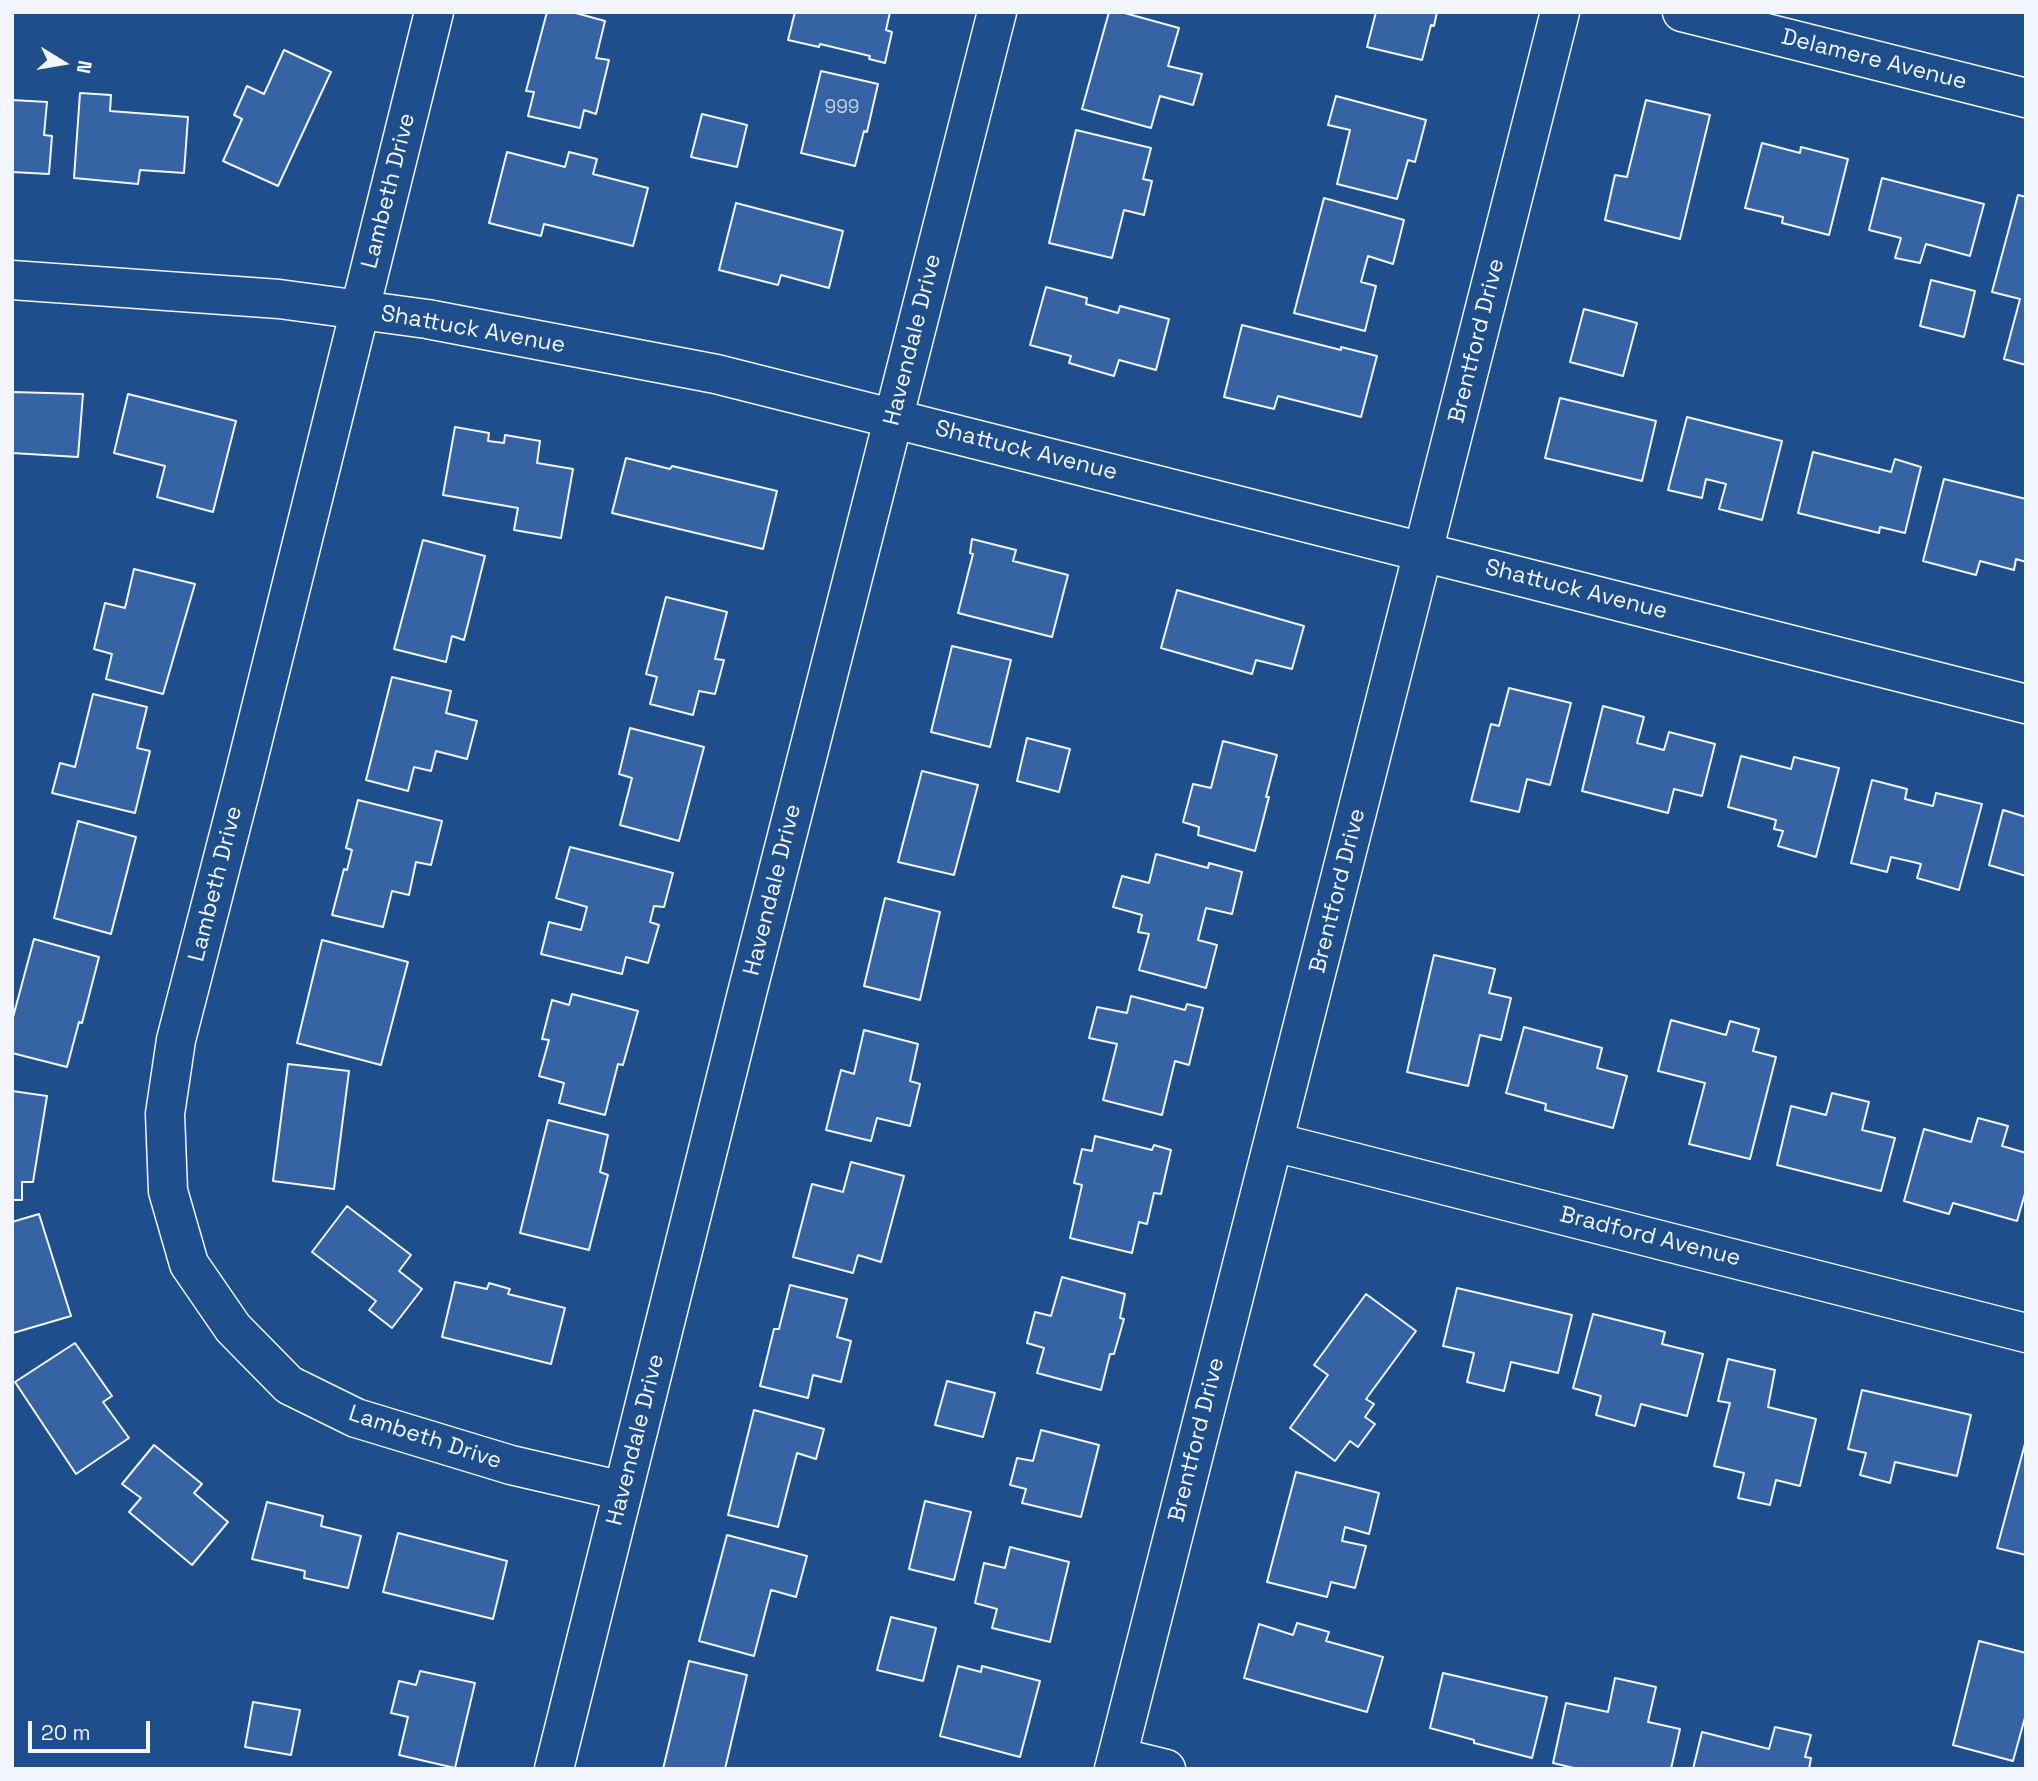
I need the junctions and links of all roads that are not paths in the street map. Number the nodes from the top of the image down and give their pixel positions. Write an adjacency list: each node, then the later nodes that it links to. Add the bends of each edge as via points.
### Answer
1 (434, 12): 7 (street, Lambeth Drive)
2 (997, 12): 8 (street, Havendale Drive)
3 (1560, 12): 9 (street, Brentford Drive)
4 (1682, 12): 5 (street, Delamere Avenue)
5 (2026, 99)
6 (12, 280): 7 (street, Shattuck Avenue, via 279,299)
7 (359, 310): 8 (street, Shattuck Avenue, via 716,374); 13 (street, Lambeth Drive, via 176,1040 165,1114 168,1191 190,1264 233,1328 289,1385 356,1418 511,1465)
8 (893, 418): 9 (street, Shattuck Avenue); 13 (street, Havendale Drive)
9 (1424, 552): 10 (street, Shattuck Avenue); 11 (street, Brentford Drive)
10 (2026, 704)
11 (1274, 1142): 12 (street, Bradford Avenue); 14 (street, Brentford Drive)
12 (2026, 1333)
13 (623, 1492): 15 (street, Havendale Drive)
14 (1115, 1763): 16 (street)
15 (554, 1769)
16 (1166, 1769)

